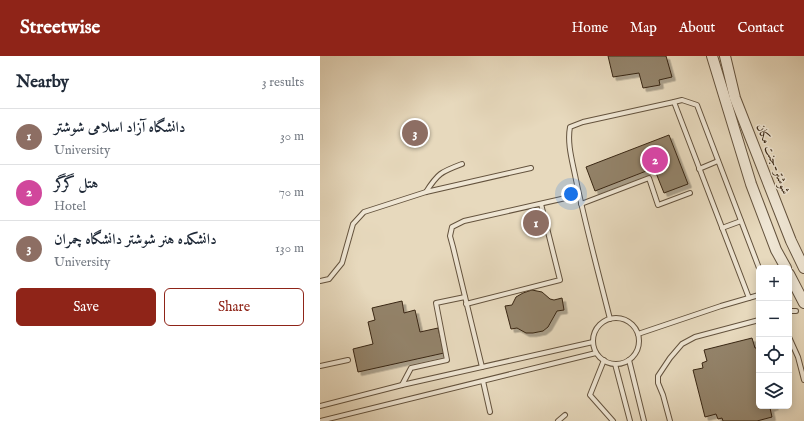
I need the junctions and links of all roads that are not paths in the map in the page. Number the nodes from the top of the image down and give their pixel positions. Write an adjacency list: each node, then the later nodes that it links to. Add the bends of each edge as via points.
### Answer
1 (712, 56): 16 (street, via 751,184)
2 (725, 56): 17 (street, شوشتر-جنت مکان, via 735,98)
3 (674, 102): 4 (lane, via 682,100 697,105); 7 (lane); 10 (lane, via 570,127 569,143)
4 (718, 161): 7 (lane); 13 (lane)
5 (462, 164): 8 (lane, via 445,170 436,177)
6 (531, 168): 8 (lane)
7 (699, 169): 14 (lane)
8 (426, 192): 19 (lane, via 364,212 354,224 342,263 329,279)
9 (690, 193): 12 (lane, via 658,205 649,178)
10 (579, 195): 11 (lane); 12 (lane)
11 (541, 204): 21 (lane, via 464,221 452,227 450,236); 24 (lane, via 560,280)
12 (582, 204): 27 (lane)
13 (741, 221): 14 (lane); 15 (lane)
14 (722, 228): 22 (lane)
15 (758, 265)
16 (784, 265)
17 (804, 268)
18 (792, 280): 23 (street)
19 (320, 281)
20 (756, 296): 22 (lane)
21 (464, 297): 24 (lane); 41 (lane, via 436,303 448,360 411,368)
22 (749, 298): 29 (lane)
23 (804, 303)
24 (466, 304): 38 (lane)
25 (796, 311): 26 (lane)
26 (792, 312)
27 (610, 319): 29 (lane, via 629,322); 30 (lane, via 595,330)
28 (756, 321): 50 (lane, via 695,337 682,344 658,376)
29 (638, 334): 35 (lane, via 638,349)
30 (593, 342): 32 (lane); 38 (lane)
31 (792, 344): 39 (lane)
32 (596, 353): 34 (lane); 40 (lane)
33 (348, 360): 37 (lane)
34 (604, 360): 36 (lane); 47 (lane, via 590,395)
35 (629, 360): 36 (lane); 49 (lane)
36 (615, 364): 48 (lane)
37 (320, 366)
38 (482, 367): 41 (lane)
39 (804, 380)
40 (483, 381): 43 (lane); 45 (lane)
41 (402, 384): 42 (lane)
42 (320, 406)
43 (490, 412)
44 (565, 415): 46 (lane)
45 (320, 421)
46 (558, 421)
47 (613, 421)
48 (630, 421)
49 (644, 421)
50 (670, 421)

